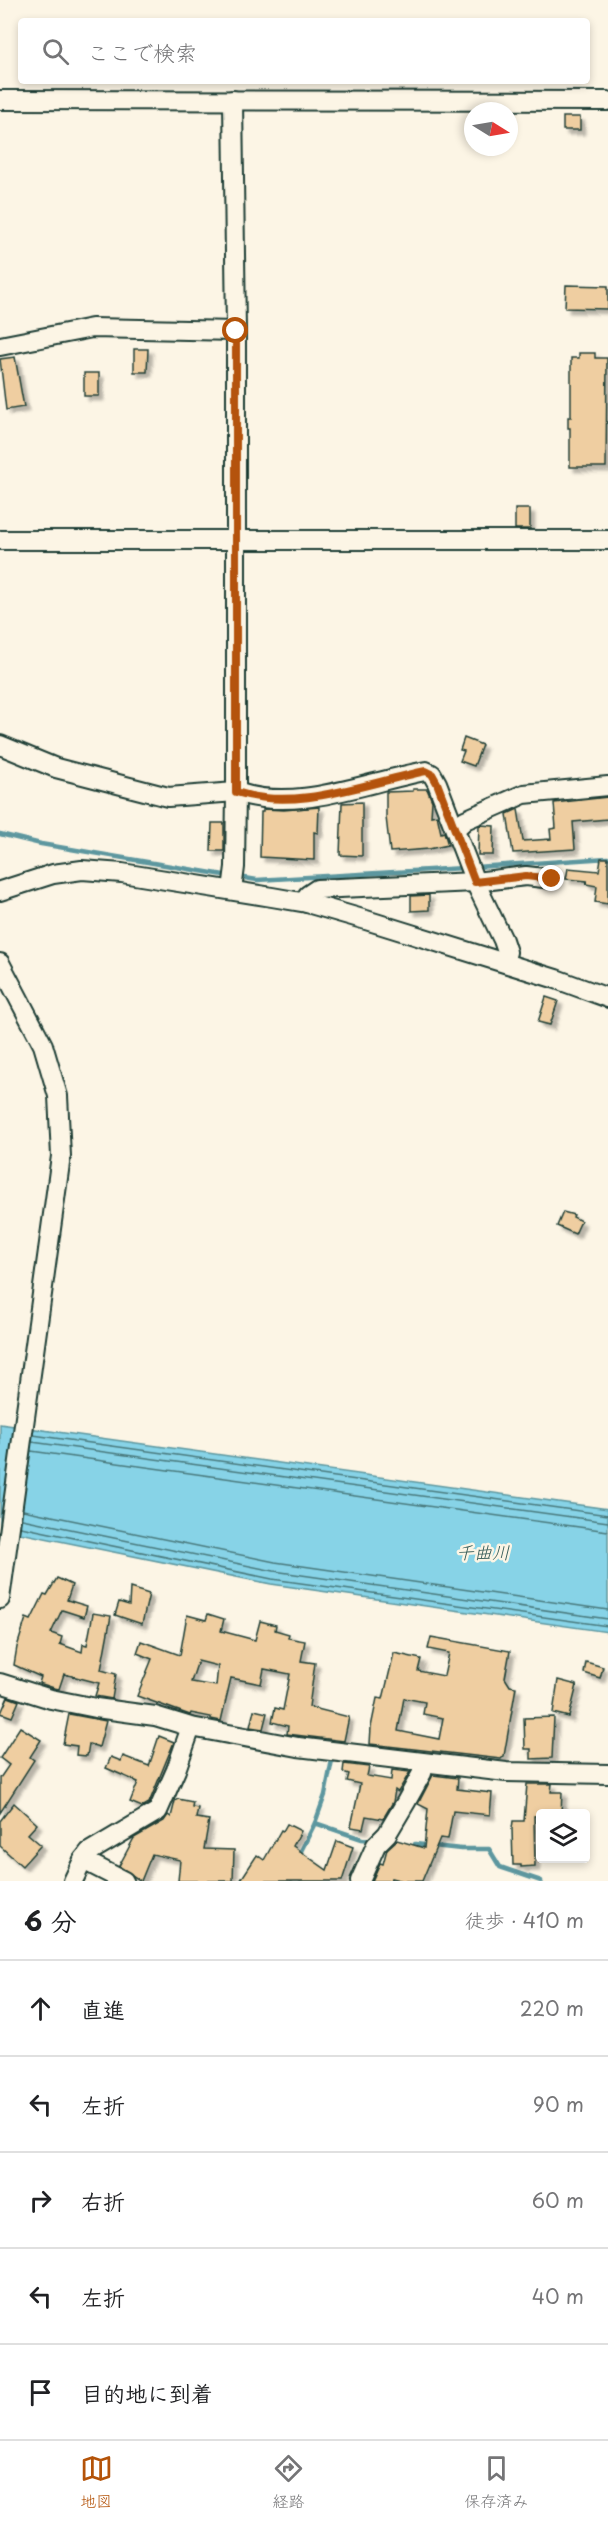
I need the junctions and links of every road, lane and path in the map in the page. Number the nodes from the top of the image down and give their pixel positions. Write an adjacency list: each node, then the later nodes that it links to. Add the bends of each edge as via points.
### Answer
1 (0, 100): 2 (street)
2 (233, 100): 3 (street); 4 (street)
3 (608, 101)
4 (236, 331): 5 (street, via 92,328); 7 (street)
5 (0, 346)
6 (0, 540): 7 (street)
7 (236, 540): 8 (street); 11 (street)
8 (608, 540)
9 (0, 745): 11 (street, via 56,768 168,797)
10 (608, 786): 12 (street, via 524,794 465,820)
11 (236, 792): 12 (street, via 309,798 426,771 437,783); 15 (street)
12 (456, 829): 13 (street)
13 (471, 872): 14 (street); 17 (street, via 317,889 308,895); 18 (street, via 503,940 507,952)
14 (552, 879)
15 (233, 880): 16 (street, via 82,870 53,874); 17 (street)
16 (0, 891)
17 (307, 903): 18 (street)
18 (504, 962): 20 (street)
19 (0, 963): 21 (street, via 43,1045 58,1096 61,1156)
20 (608, 998)
21 (3, 1564): 22 (street)
22 (0, 1599)
23 (0, 1683): 24 (street, via 51,1700 155,1716)
24 (191, 1727): 25 (street, via 287,1745); 27 (street, via 158,1811 89,1852)
25 (425, 1763): 26 (street, via 506,1772); 30 (street, via 387,1834 376,1845)
26 (608, 1774)
27 (83, 1860): 28 (street); 29 (street)
28 (73, 1881)
29 (124, 1881)
30 (360, 1881)

